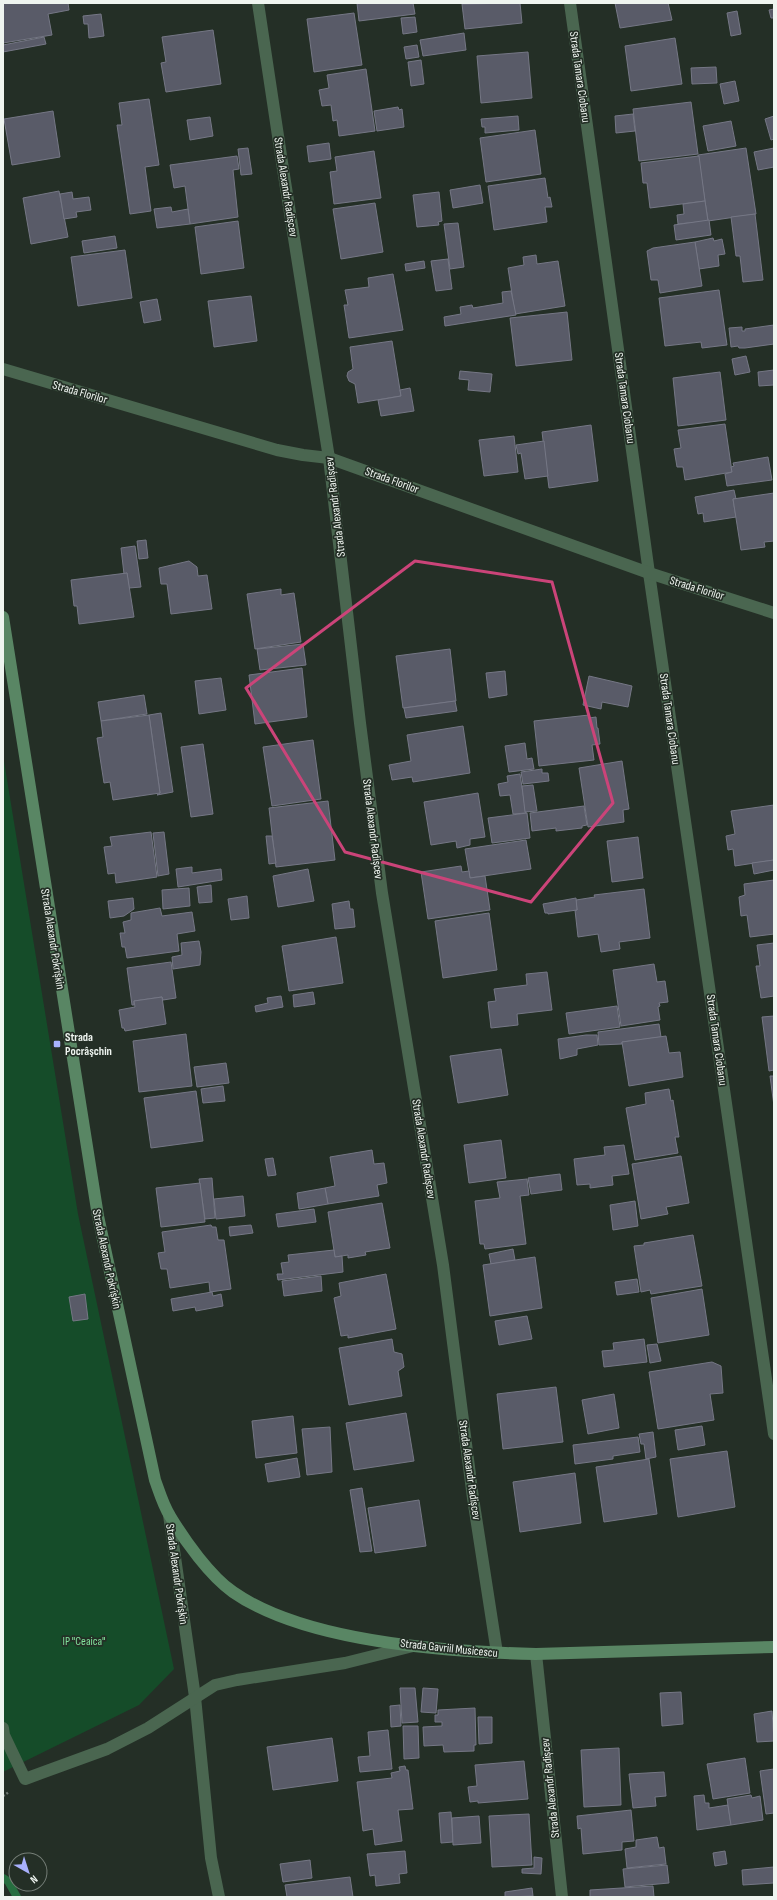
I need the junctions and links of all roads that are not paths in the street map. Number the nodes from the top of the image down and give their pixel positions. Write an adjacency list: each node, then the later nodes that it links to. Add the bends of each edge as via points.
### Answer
1 (258, 3): 4 (street, Strada Alexandr Radișcev)
2 (570, 3): 5 (street, Strada Tamara Ciobanu)
3 (3, 370): 4 (street, Strada Florilor, via 277,450)
4 (329, 458): 5 (street, Strada Florilor); 12 (street, Strada Alexandr Radișcev, via 382,893 443,1264 473,1498)
5 (649, 573): 6 (street, Strada Florilor); 8 (street, Strada Tamara Ciobanu)
6 (774, 613)
7 (3, 618): 9 (street, Strada Alexandr Pokrîșkin, via 98,1216 155,1480)
8 (774, 1434)
9 (169, 1515): 10 (street, Strada Gavriil Musicescu, via 208,1570 233,1592 259,1607 287,1620 355,1637); 14 (street, Strada Alexandr Pokrîșkin)
10 (415, 1646): 12 (street, Strada Gavriil Musicescu); 14 (street, via 345,1664 215,1685)
11 (774, 1647): 13 (street, Strada Gavriil Musicescu)
12 (497, 1653): 13 (street, Strada Gavriil Musicescu)
13 (536, 1654): 17 (street, Strada Alexandr Radișcev)
14 (195, 1697): 15 (street, via 148,1728 107,1749 25,1779); 16 (street, Strada Alexandr Pokrîșkin, via 211,1858)
15 (3, 1733)
16 (219, 1897)
17 (562, 1897)

